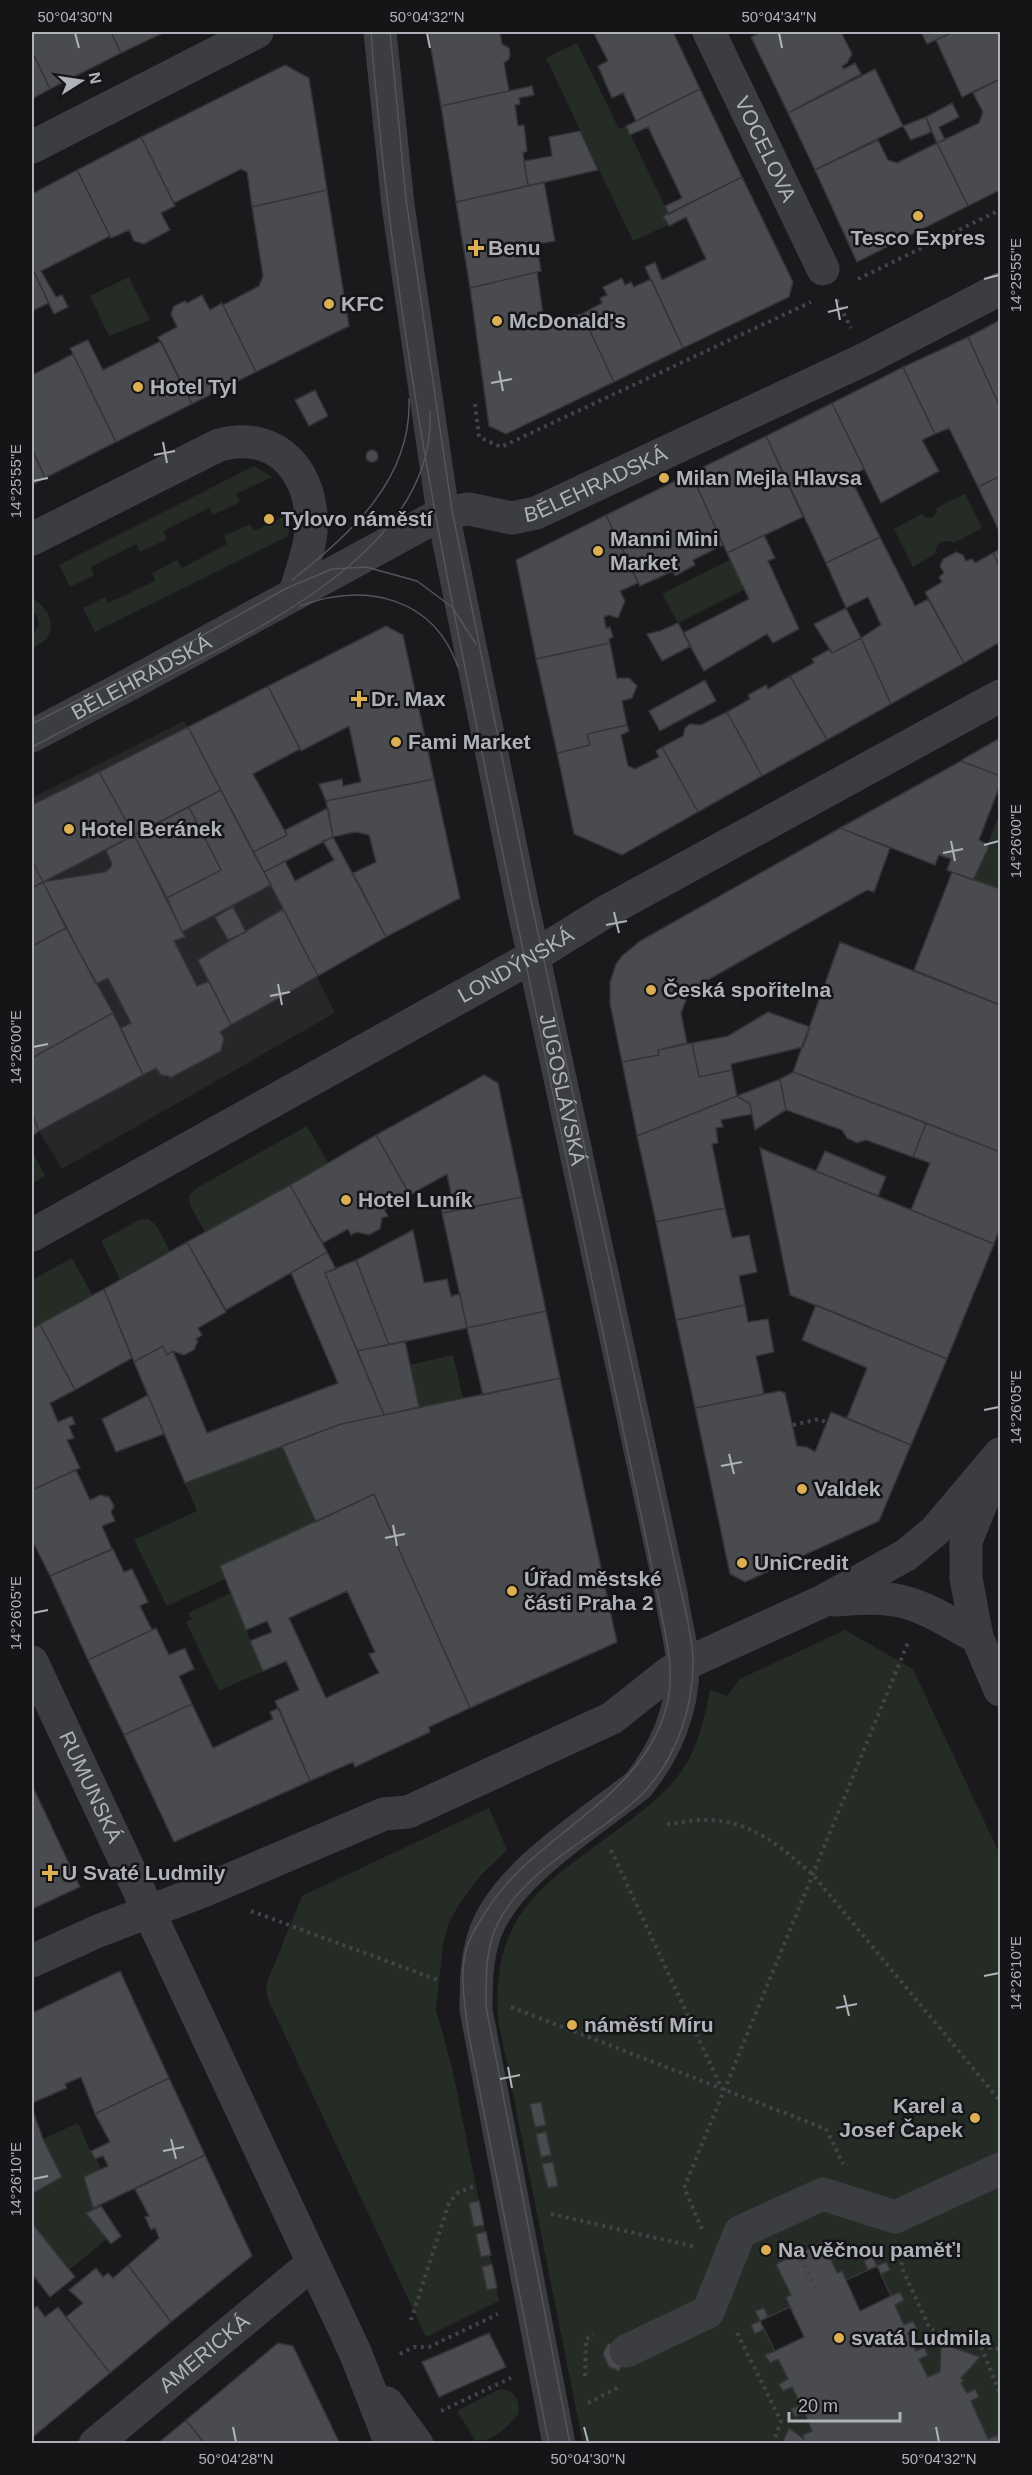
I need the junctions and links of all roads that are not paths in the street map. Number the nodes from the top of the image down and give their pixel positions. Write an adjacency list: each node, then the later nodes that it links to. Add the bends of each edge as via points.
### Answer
1 (257, 32): 4 (street)
2 (380, 32): 7 (street, JUGOSLÁVSKÁ, via 398,205)
3 (709, 32): 5 (street, VOCELOVA)
4 (32, 147)
5 (828, 280)
6 (1000, 290): 7 (street, BĚLEHRADSKÁ, via 867,358 536,513 512,518 469,509)
7 (443, 513): 9 (street, BĚLEHRADSKÁ); 12 (street, JUGOSLÁVSKÁ)
8 (32, 539): 9 (street, via 219,445 236,440 263,443 287,458 296,470 310,506 309,544)
9 (295, 594): 11 (street, BĚLEHRADSKÁ)
10 (1000, 696): 12 (street, LONDÝNSKÁ, via 605,912)
11 (32, 736)
12 (534, 956): 13 (street, LONDÝNSKÁ); 18 (street, JUGOSLÁVSKÁ)
13 (32, 1235)
14 (1000, 1455): 15 (street, via 935,1531 906,1556); 16 (street, via 966,1541 966,1578)
15 (823, 1601): 16 (street, via 899,1601 920,1607); 18 (street)
16 (977, 1637): 19 (street)
17 (32, 1662): 20 (street, RUMUNSKÁ)
18 (683, 1665): 20 (street, via 599,1725 408,1812 384,1814); 29 (street, via 672,1726 649,1771 638,1785 539,1862 514,1887 485,1931 478,1955 476,2010)
19 (1000, 1690)
20 (149, 1912): 21 (street, via 98,1930); 23 (street)
21 (32, 1961)
22 (1000, 2169): 24 (street, via 896,2217 824,2194 740,2232 708,2312)
23 (313, 2263): 25 (street); 26 (street, AMERICKÁ)
24 (626, 2351)
25 (363, 2370): 27 (street); 28 (street)
26 (95, 2444)
27 (392, 2444)
28 (417, 2444)
29 (559, 2444)

